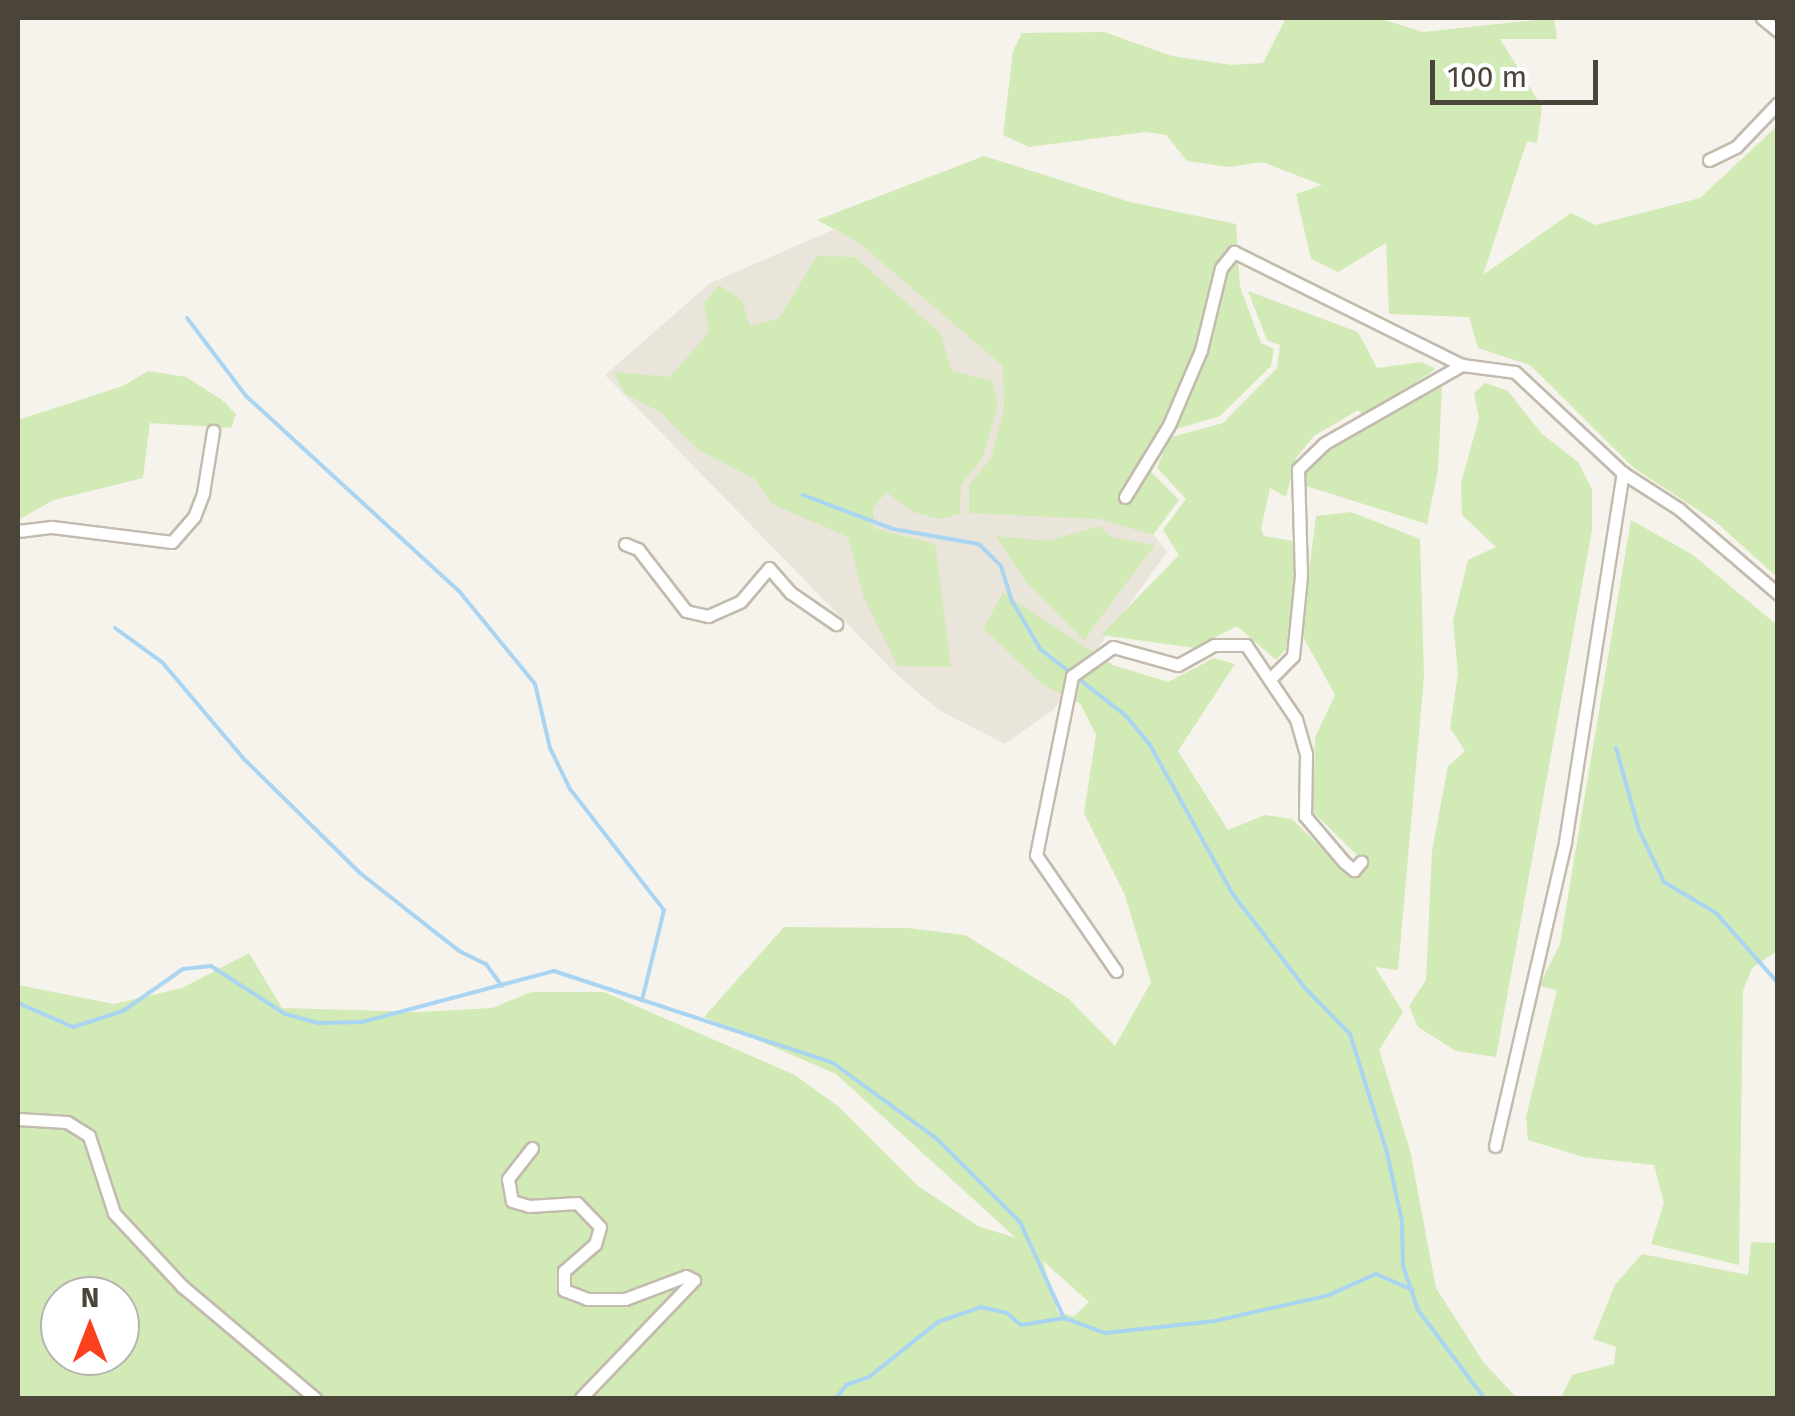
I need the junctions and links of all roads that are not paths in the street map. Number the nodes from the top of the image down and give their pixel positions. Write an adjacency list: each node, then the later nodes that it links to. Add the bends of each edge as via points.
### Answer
1 (1762, 18): 2 (street)
2 (1778, 30)
3 (1778, 104): 4 (street, via 1736,147)
4 (1709, 160)
5 (1462, 366): 7 (street, via 1515,372); 8 (street, via 1234,252 1221,268 1201,350 1169,425); 13 (street, via 1325,443 1298,469 1301,576 1292,656)
6 (213, 430): 9 (street, via 194,517 172,542 52,528)
7 (1623, 473): 11 (street, via 1680,508); 17 (street, via 1565,842)
8 (1125, 496)
9 (18, 531)
10 (626, 544): 12 (street, via 638,550 686,612 708,616 741,601 770,568 791,593)
11 (1778, 594)
12 (836, 624)
13 (1271, 678): 14 (street, via 1302,736 1305,816 1344,862 1354,870); 15 (street, via 1246,645 1229,642 1178,665 1113,647 1072,676 1036,855)
14 (1361, 862)
15 (1116, 972)
16 (18, 1120): 19 (street, via 67,1122 89,1136 114,1213 182,1286)
17 (1495, 1146)
18 (532, 1148): 20 (street, via 508,1178 512,1201 578,1203 600,1227 595,1244 564,1271 564,1290 587,1299 625,1298 686,1276 694,1280)
19 (315, 1398)
20 (582, 1398)

